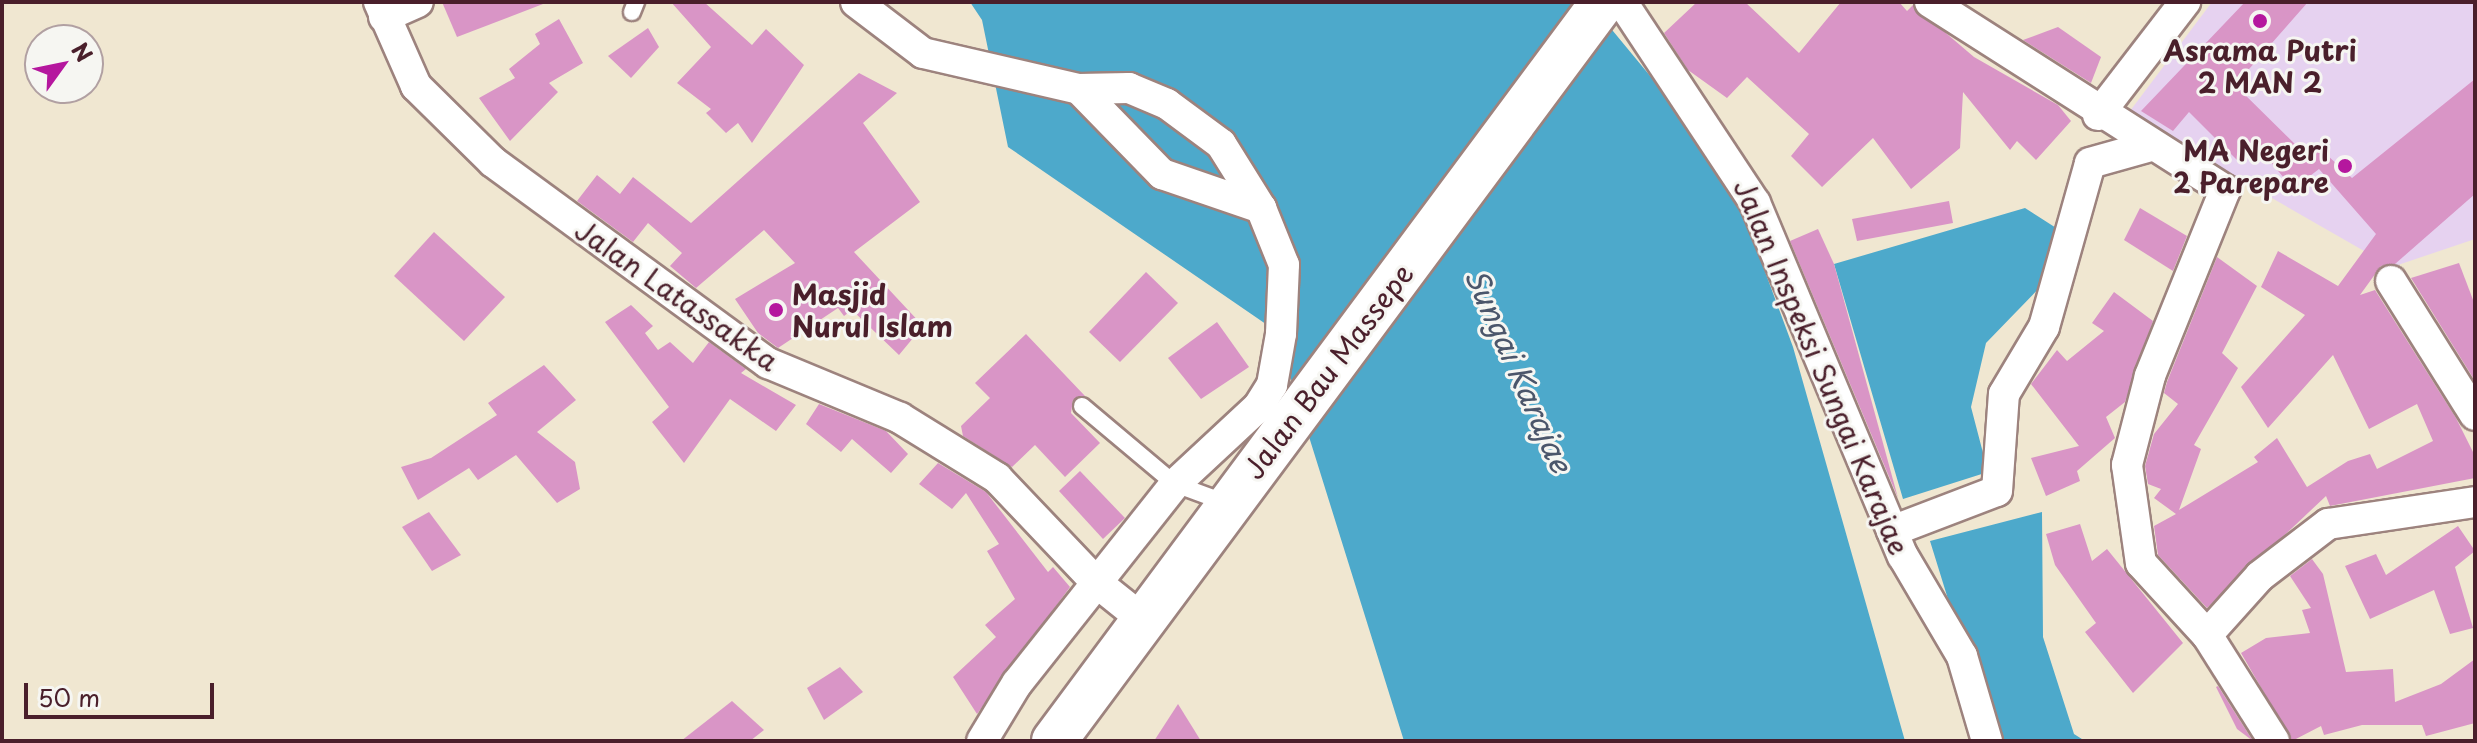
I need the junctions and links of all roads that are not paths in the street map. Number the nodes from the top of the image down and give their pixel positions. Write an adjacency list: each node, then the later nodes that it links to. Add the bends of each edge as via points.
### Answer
1 (418, 2): 7 (street)
2 (856, 2): 8 (street, via 895,38 950,61)
3 (1603, 2): 17 (highway, Jalan Bau Massepe)
4 (1622, 2): 18 (street, Jalan Inspeksi Sungai Karajae, via 1755,203)
5 (1930, 2): 9 (street)
6 (2185, 2): 9 (street)
7 (382, 10): 19 (street, Jalan Latassakka, via 416,86 493,162 768,363 900,418 997,478)
8 (1079, 89): 11 (street, via 1162,174); 11 (street, via 1129,88 1167,104 1221,144)
9 (2098, 115): 10 (street)
10 (2147, 147): 18 (street, via 2090,163 2044,327 2004,394 1997,491); 21 (street, via 2225,190 2150,376 2127,465 2141,563)
11 (1261, 208): 15 (street, via 1284,265 1272,385 1258,407)
12 (2391, 281): 14 (street)
13 (1082, 406): 15 (lane)
14 (2475, 415)
15 (1175, 484): 17 (lane); 19 (street)
16 (2475, 502): 21 (street, via 2328,524 2260,576)
17 (1227, 503): 20 (highway, Jalan Bau Massepe)
18 (1892, 531): 24 (street, Jalan Inspeksi Sungai Karajae, via 1962,656)
19 (1096, 582): 20 (street, Jalan Latassakka); 23 (street)
20 (1141, 618): 22 (highway, Jalan Bau Massepe)
21 (2207, 635): 25 (street)
22 (1067, 736)
23 (982, 741)
24 (1987, 741)
25 (2274, 741)

